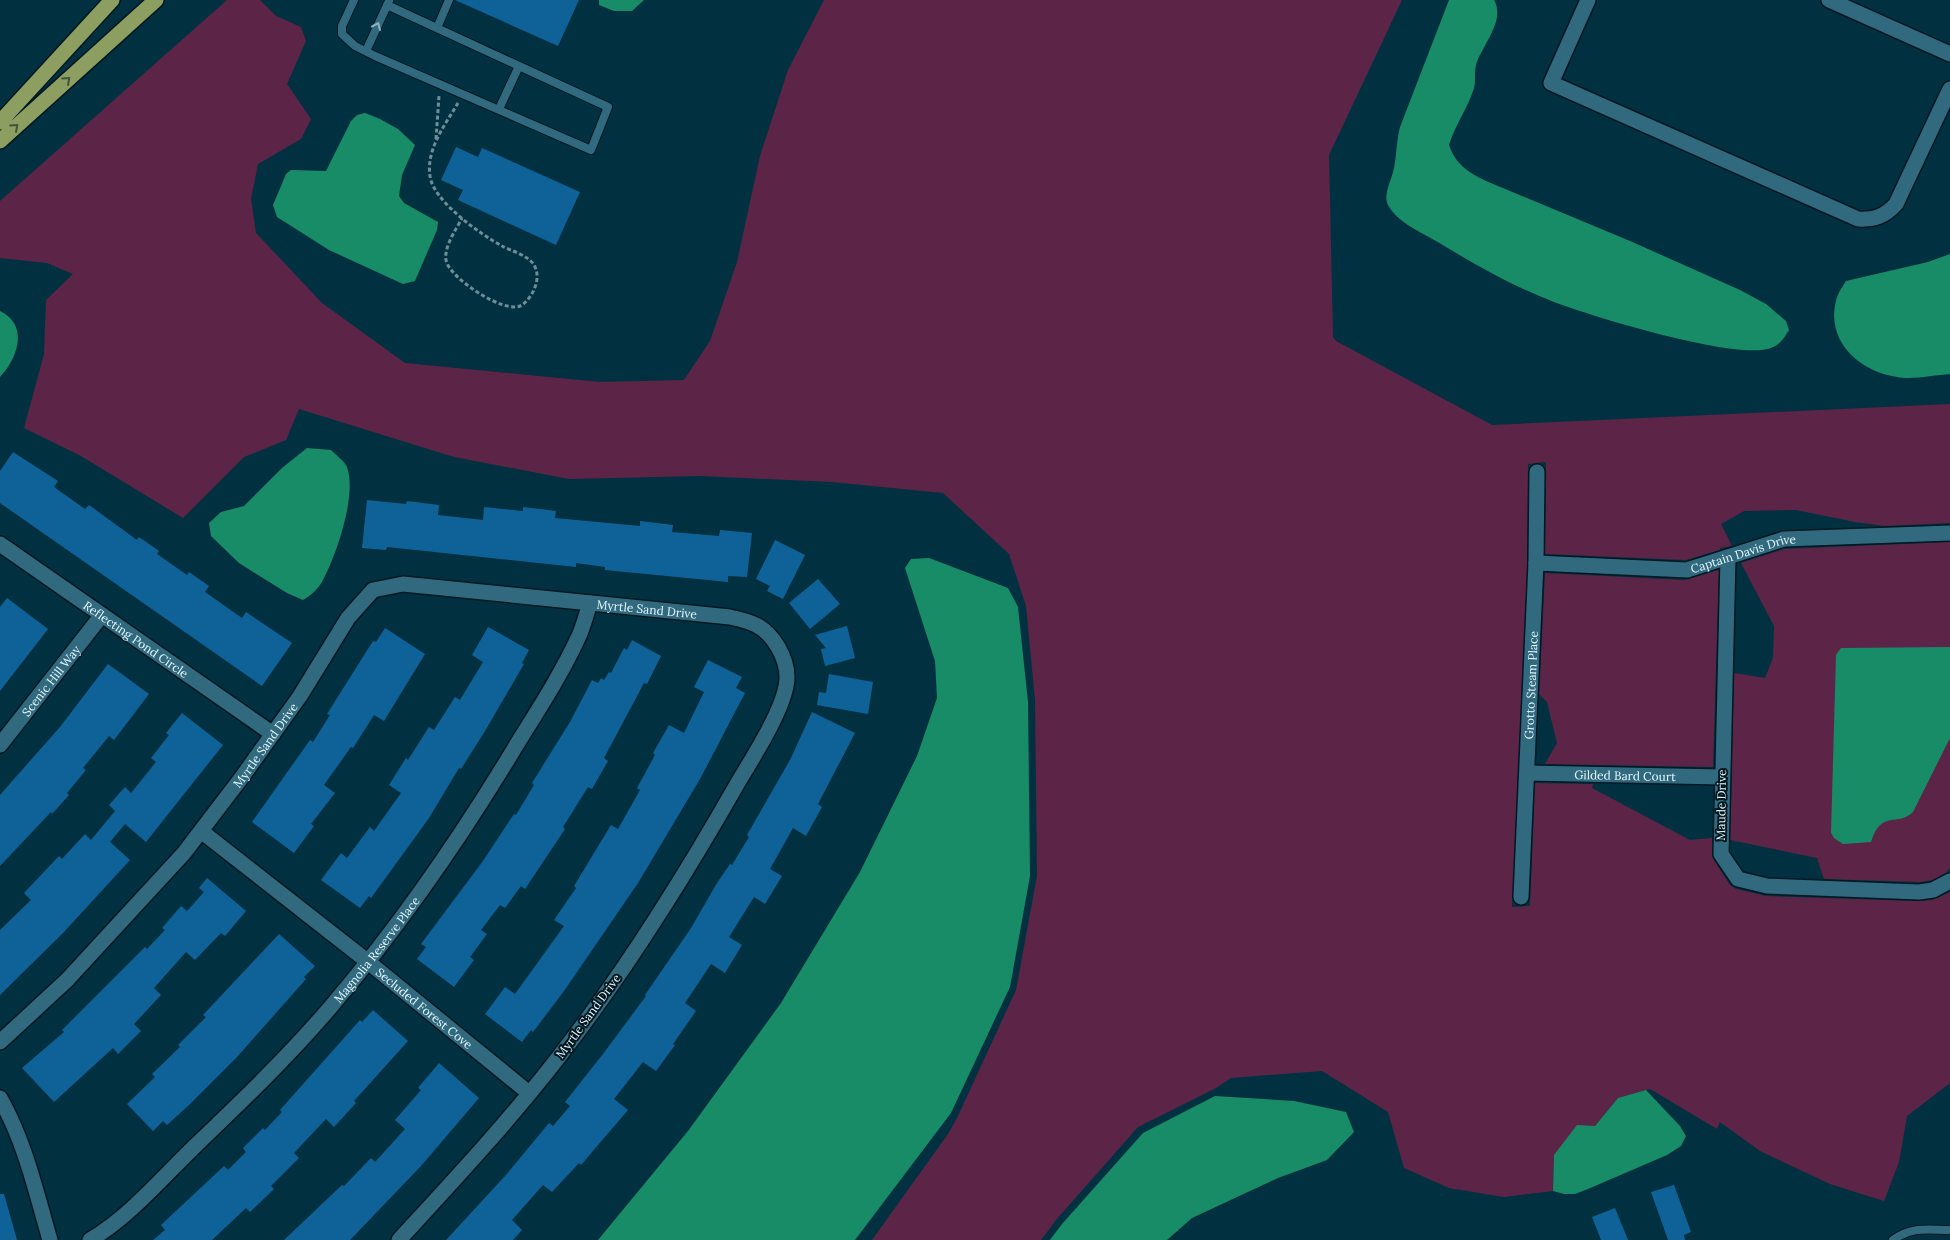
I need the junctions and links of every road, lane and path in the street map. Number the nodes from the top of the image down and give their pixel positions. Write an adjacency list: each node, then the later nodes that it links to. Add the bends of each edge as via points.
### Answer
1 (112, 0): 16 (main road)
2 (156, 0): 17 (main road, one-way to 2)
3 (354, 0): 9 (lane, via 342,26 342,34)
4 (449, 0): 8 (lane)
5 (1588, 0): 13 (street, via 1551,83 1858,219 1879,217 1896,204)
6 (1829, 0): 10 (street)
7 (388, 2): 8 (lane); 9 (lane, one-way to 7)
8 (437, 28): 11 (lane)
9 (366, 52): 12 (lane)
10 (1950, 54)
11 (520, 66): 15 (lane); 15 (lane, via 608,107 591,150)
12 (440, 84): 14 (lane); 18 (path)
13 (1950, 89)
14 (463, 93): 15 (lane); 18 (path)
15 (500, 109)
16 (0, 122)
17 (0, 141)
18 (436, 142): 19 (path, via 430,157 430,178 440,197)
19 (462, 218): 19 (path, via 534,264 537,272 534,292 519,307 506,307 483,295 451,270 446,261 446,250)
20 (1537, 472): 24 (street, Grotto Steam Place)
21 (1950, 533): 23 (street, Captain Davis Drive, via 1784,539)
22 (0, 544): 26 (street, Reflecting Pond Circle)
23 (1728, 557): 24 (street, Captain Davis Drive, via 1687,570); 30 (street, Maude Drive)
24 (1536, 563): 29 (street, Grotto Steam Place)
25 (590, 603): 27 (street, Myrtle Sand Drive, via 403,584 373,590 348,618); 34 (street, Magnolia Reserve Place, via 578,637 548,694 499,774); 36 (street, Myrtle Sand Drive, via 730,616 757,625 772,638 783,655 787,677 781,704 764,738 676,887 615,980)
26 (102, 614): 27 (street, Reflecting Pond Circle); 28 (street, Scenic Hill Way)
27 (273, 734): 31 (street, Myrtle Sand Drive)
28 (0, 745)
29 (1527, 773): 30 (street, Gilded Bard Court); 33 (street, Grotto Steam Place)
30 (1722, 777): 32 (street, Maude Drive, via 1721,854 1738,879 1766,886 1906,891 1933,890)
31 (201, 831): 34 (street, Secluded Forest Cove); 35 (street, Myrtle Sand Drive, via 128,916 67,980)
32 (1950, 881)
33 (1521, 897)
34 (367, 962): 36 (street, Secluded Forest Cove); 40 (street, Magnolia Reserve Place, via 334,1004 251,1092 141,1198)
35 (0, 1042)
36 (529, 1094): 41 (street, Myrtle Sand Drive)
37 (0, 1098): 39 (street, via 29,1168)
38 (1950, 1230): 42 (lane, via 1912,1230)
39 (50, 1240)
40 (90, 1240)
41 (399, 1240)
42 (1893, 1240)

